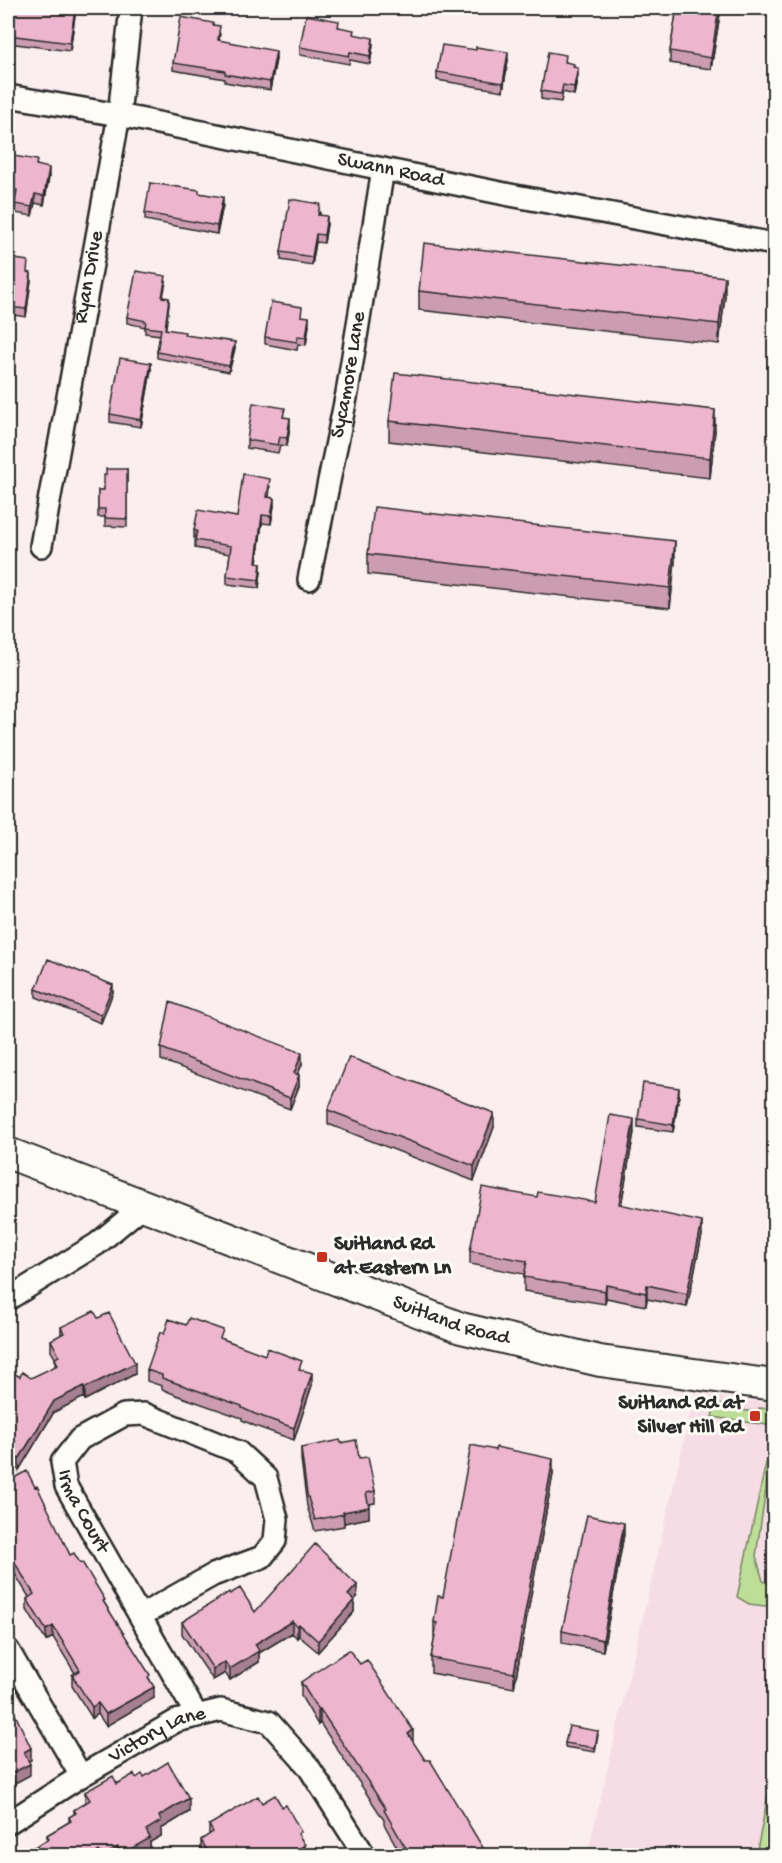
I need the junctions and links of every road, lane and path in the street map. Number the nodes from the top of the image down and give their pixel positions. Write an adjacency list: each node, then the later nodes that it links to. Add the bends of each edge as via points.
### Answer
1 (131, 8): 3 (street, Ryan Drive)
2 (8, 96): 3 (street, Swann Road)
3 (119, 115): 4 (street, Swann Road); 6 (street, Ryan Drive)
4 (383, 169): 5 (street, Swann Road); 7 (street, Sycamore Lane, via 346,393)
5 (774, 244)
6 (41, 546)
7 (309, 579)
8 (8, 1153): 9 (main road, Suitland Road)
9 (143, 1206): 10 (street, via 97,1244); 11 (main road, Suitland Road, via 461,1328 600,1361)
10 (8, 1299)
11 (774, 1385)
12 (140, 1616): 12 (street, Irma Court, via 66,1486 62,1462 80,1439 124,1415 144,1414 238,1452 266,1478 277,1519 274,1542 262,1557 213,1575); 14 (street, Irma Court)
13 (8, 1650): 15 (street)
14 (197, 1716): 15 (street, Victory Lane, via 176,1721); 17 (street, Victory Lane, via 221,1710 269,1722 308,1766)
15 (81, 1776): 16 (street, Victory Lane)
16 (8, 1823)
17 (365, 1856)

